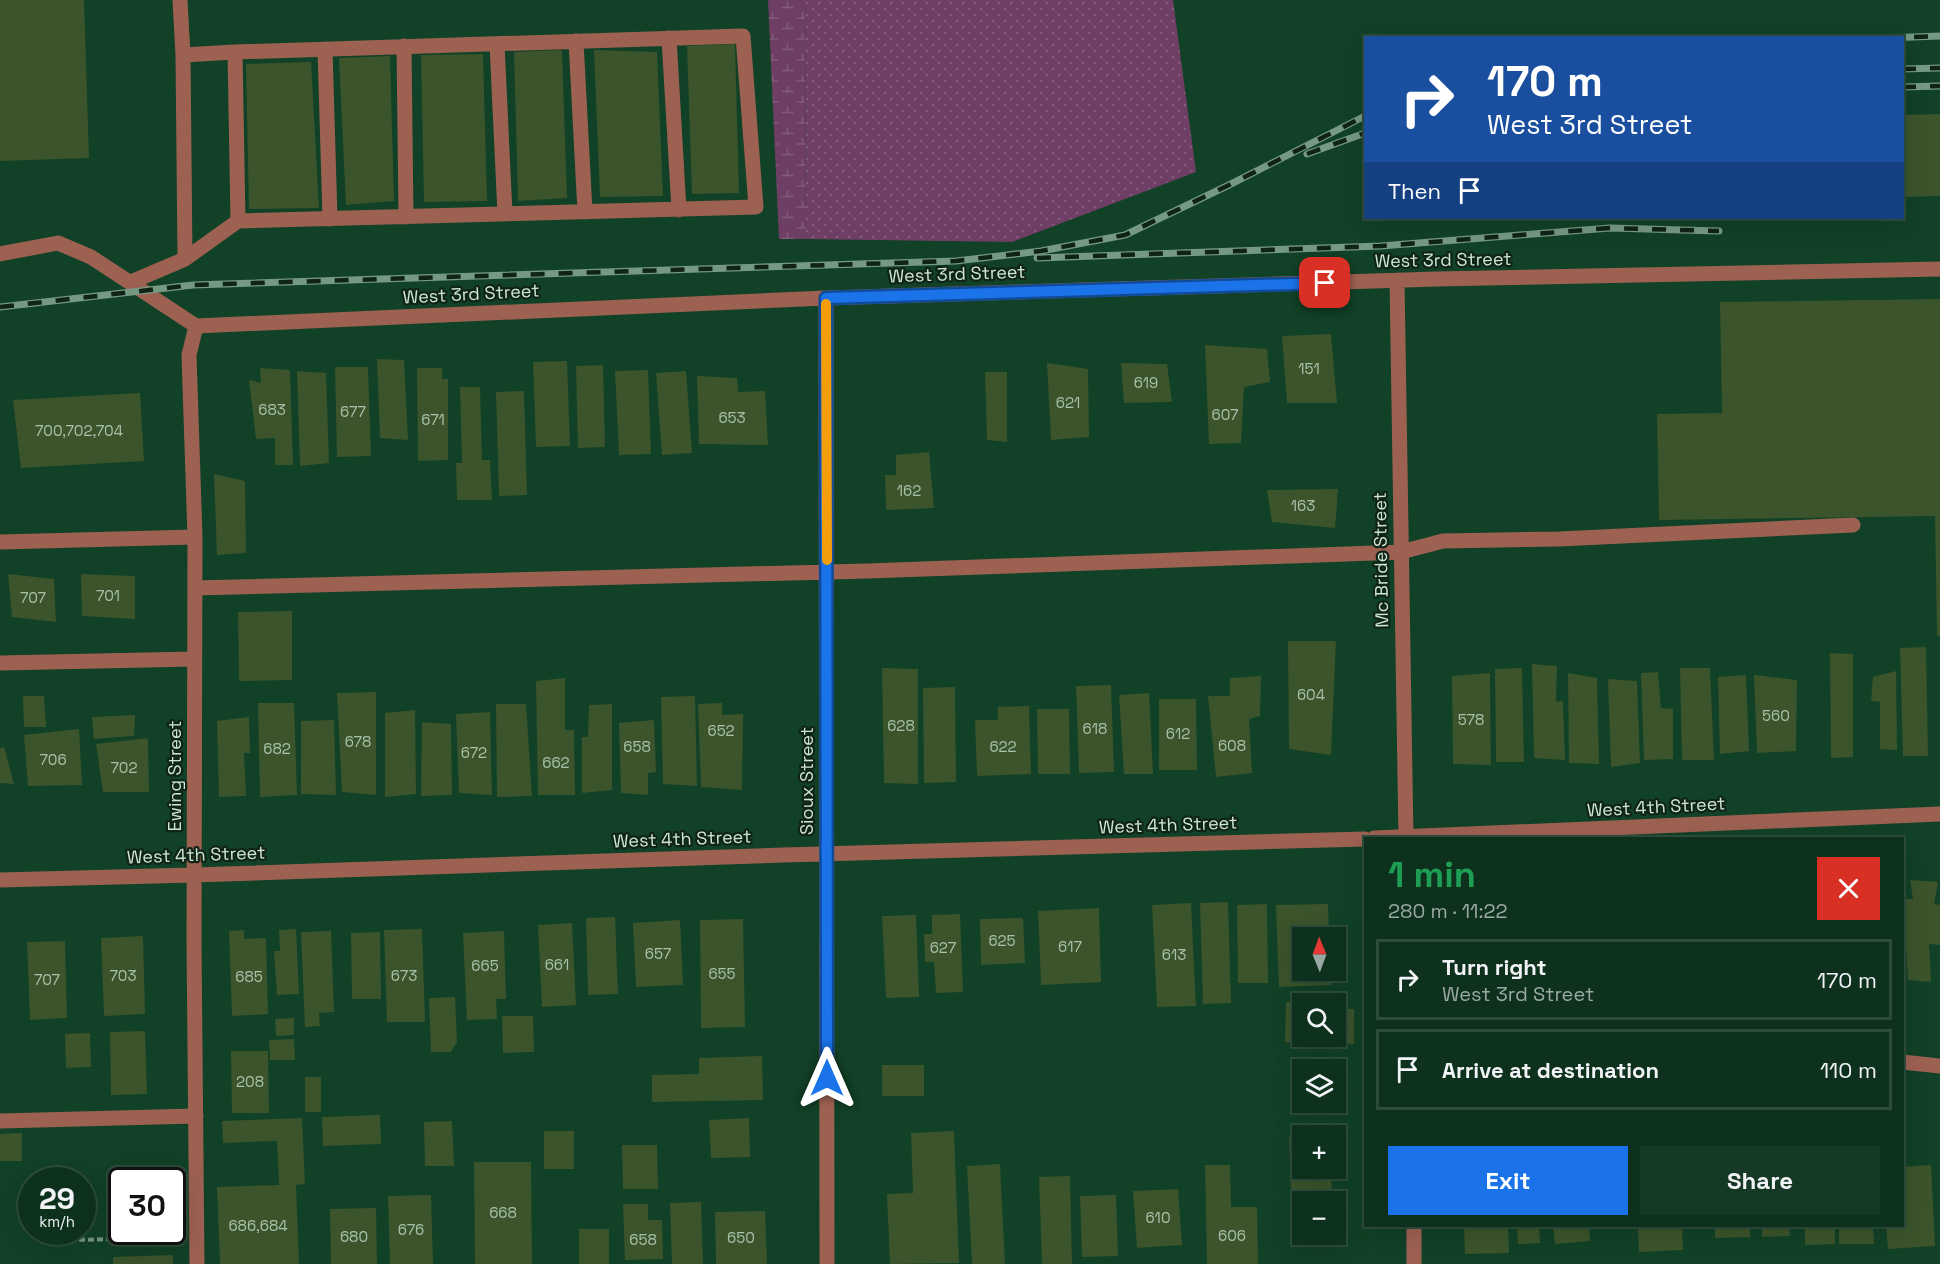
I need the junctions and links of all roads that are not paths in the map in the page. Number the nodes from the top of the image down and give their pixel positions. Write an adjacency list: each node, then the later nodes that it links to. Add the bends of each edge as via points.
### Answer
1 (180, 0): 8 (street)
2 (669, 38): 3 (street); 9 (street); 9 (street, via 743,36 756,207)
3 (576, 41): 4 (street); 10 (street)
4 (497, 44): 5 (street); 11 (street)
5 (404, 46): 6 (street); 12 (street)
6 (325, 49): 7 (street); 13 (street)
7 (235, 52): 8 (street); 14 (street)
8 (183, 55): 16 (street)
9 (679, 210): 10 (street)
10 (585, 212): 11 (street)
11 (506, 214): 12 (street)
12 (406, 217): 13 (street)
13 (330, 219): 14 (street)
14 (238, 221): 16 (street)
15 (0, 254): 19 (street, via 58,243 91,257)
16 (186, 259): 19 (street)
17 (1940, 269): 18 (street, West 3rd Street)
18 (1397, 280): 20 (street, West 3rd Street); 25 (street, Mc Bride Street)
19 (131, 282): 21 (street)
20 (826, 298): 21 (street, West 3rd Street); 26 (street, Sioux Street)
21 (196, 326): 23 (street, Ewing Street, via 189,355)
22 (1853, 525): 25 (street, via 1443,541)
23 (195, 537): 24 (street); 27 (street, Ewing Street)
24 (0, 542)
25 (1401, 552): 26 (street); 31 (street, Mc Bride Street)
26 (827, 570): 27 (street); 33 (street, Sioux Street)
27 (195, 588): 28 (street, Ewing Street)
28 (194, 658): 29 (street); 34 (street, Ewing Street)
29 (0, 663)
30 (1940, 814): 31 (street, West 4th Street)
31 (1406, 837)
32 (1364, 839): 33 (street, West 4th Street)
33 (827, 854): 34 (street, West 4th Street); 42 (street, Sioux Street)
34 (194, 875): 35 (street, West 4th Street); 38 (street, Ewing Street)
35 (0, 880)
36 (1904, 1062): 37 (street)
37 (1940, 1066)
38 (196, 1116): 39 (street); 41 (street, Ewing Street)
39 (0, 1121)
40 (1414, 1227): 43 (street)
41 (197, 1264)
42 (827, 1264)
43 (1414, 1264)

